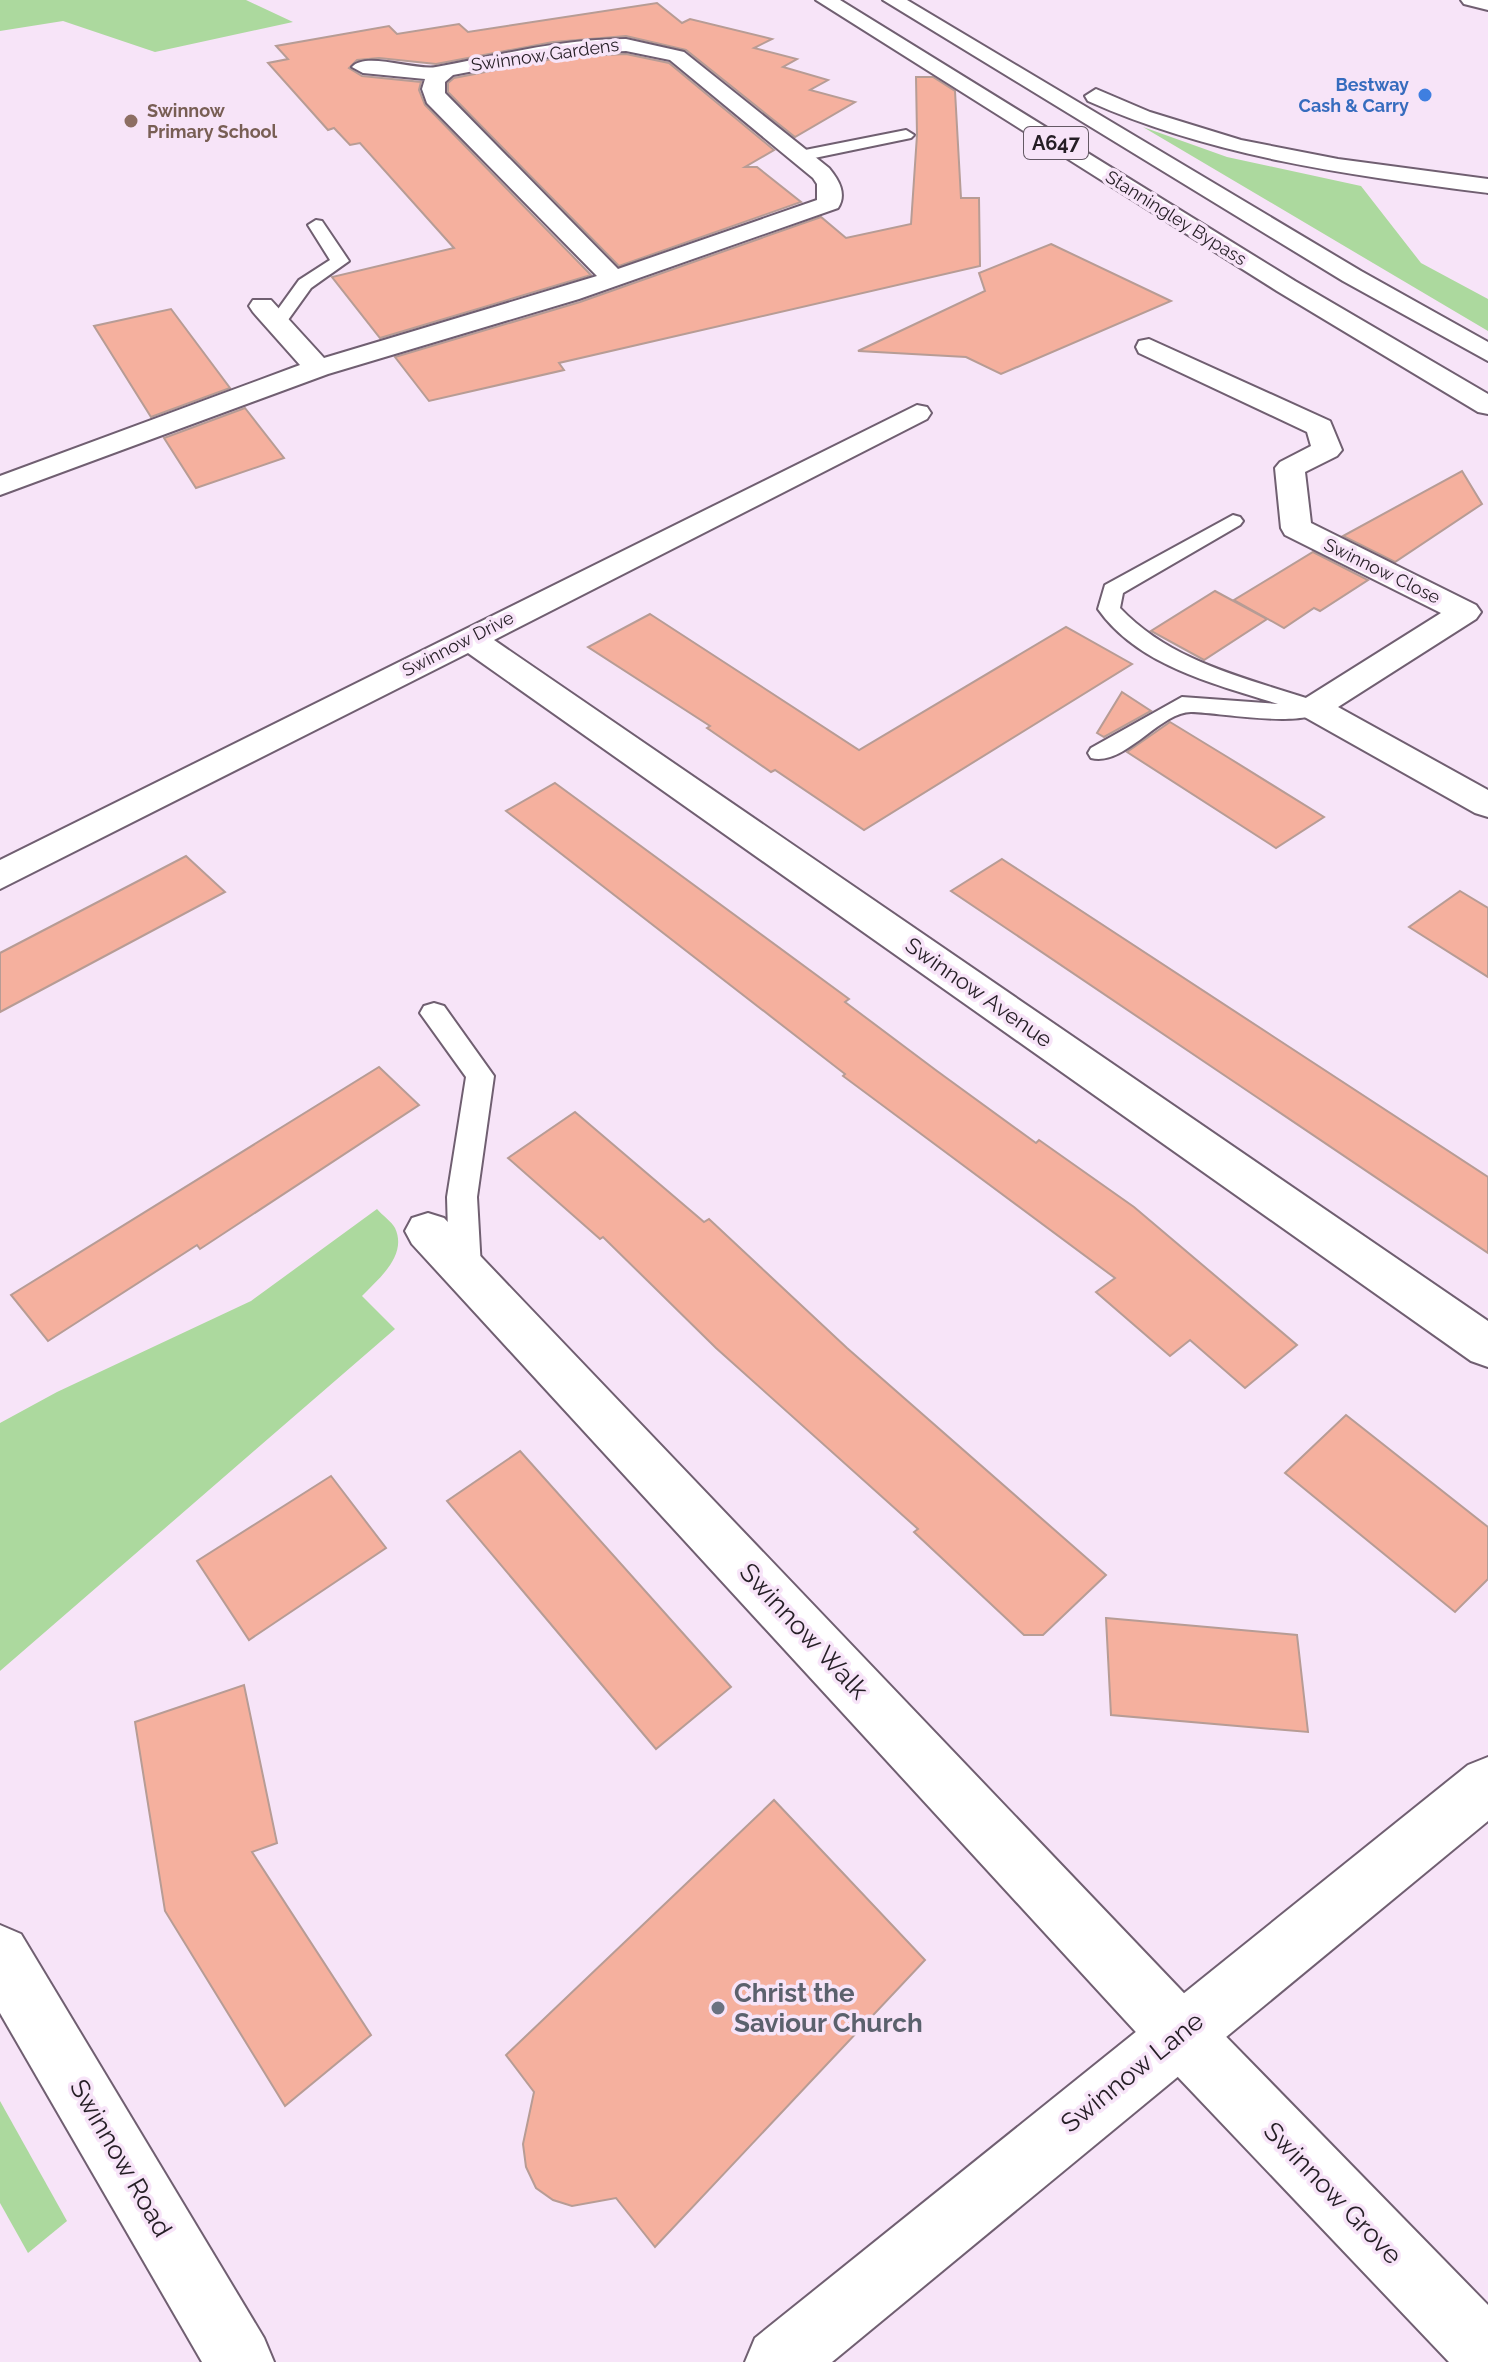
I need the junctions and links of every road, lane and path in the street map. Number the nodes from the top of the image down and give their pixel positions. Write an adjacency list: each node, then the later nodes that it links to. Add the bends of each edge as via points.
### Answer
1 (826, 0): 21 (main road, Stanningley Bypass / A647)
2 (893, 0): 17 (main road, Stanningley Bypass / A647)
3 (904, 0): 12 (main road, via 1125,111 1226,144)
4 (1471, 0): 5 (main road)
5 (1488, 4)
6 (363, 67): 7 (main road, Swinnow Gardens)
7 (438, 74): 11 (main road, Swinnow Gardens, via 591,45 643,44 677,56); 14 (main road, via 432,88 435,98)
8 (891, 124): 9 (lane)
9 (906, 135): 10 (lane); 11 (lane)
10 (922, 146)
11 (800, 156): 14 (main road, Swinnow Gardens, via 829,183 829,203)
12 (1488, 186)
13 (316, 225): 15 (lane, via 340,261)
14 (614, 279): 19 (main road, Swinnow Gardens)
15 (270, 315): 19 (main road)
16 (1149, 347): 18 (main road, Swinnow Close)
17 (1488, 353)
18 (1180, 362): 20 (main road); 26 (main road, Swinnow Close, via 1320,427 1327,450 1290,468 1296,528 1465,612)
19 (318, 368): 23 (main road, Swinnow Gardens)
20 (1147, 380)
21 (1488, 406)
22 (917, 413): 25 (main road, Swinnow Drive)
23 (7, 475)
24 (1233, 521): 26 (lane, via 1113,590 1109,609 1126,630 1162,654)
25 (469, 638): 29 (main road, Swinnow Drive); 33 (main road, Swinnow Avenue)
26 (1313, 708): 27 (lane, via 1267,712 1182,704); 28 (main road)
27 (1100, 753)
28 (1488, 805)
29 (0, 876)
30 (434, 1013): 32 (lane, via 480,1076 462,1197)
31 (428, 1231): 32 (main road, Swinnow Walk)
32 (465, 1268): 36 (main road, Swinnow Walk)
33 (1488, 1347)
34 (1488, 1785): 36 (main road, Swinnow Lane)
35 (0, 1955): 38 (main road, Swinnow Road)
36 (1179, 2033): 37 (main road, Swinnow Grove); 39 (main road, Swinnow Lane)
37 (1488, 2354)
38 (240, 2362)
39 (779, 2362)

